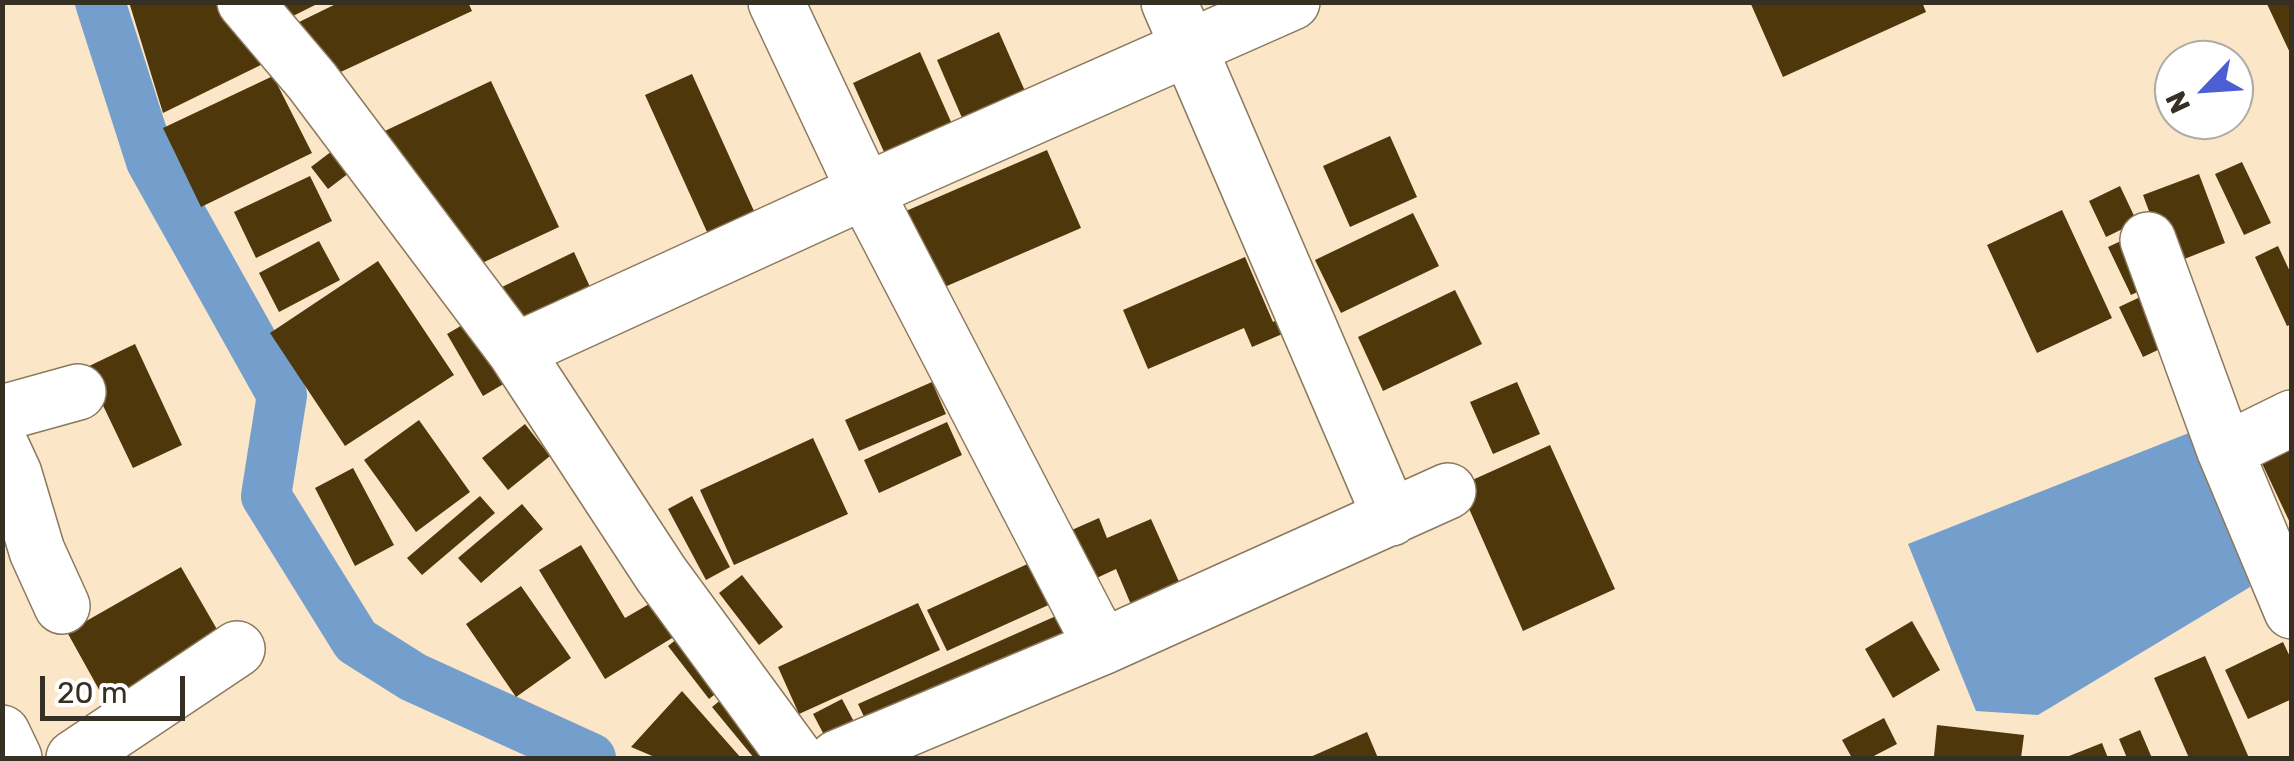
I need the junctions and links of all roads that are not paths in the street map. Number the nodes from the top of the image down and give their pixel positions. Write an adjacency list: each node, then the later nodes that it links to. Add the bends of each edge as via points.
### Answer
1 (245, 2): 7 (street)
2 (776, 2): 5 (street)
3 (1292, 2): 4 (street)
4 (1179, 25): 5 (street); 14 (street)
5 (865, 192): 7 (street); 18 (street)
6 (2148, 240): 12 (street)
7 (515, 350): 23 (street, via 661,574)
8 (78, 392): 9 (street)
9 (2, 414)
10 (2292, 418): 12 (street)
11 (2, 448): 15 (street, via 14,474)
12 (2225, 451): 17 (street)
13 (1448, 492): 14 (street)
14 (1392, 518): 18 (street)
15 (20, 562): 16 (street)
16 (62, 606)
17 (2292, 610)
18 (1102, 647): 24 (street)
19 (237, 649): 22 (street)
20 (2, 732): 21 (street)
21 (14, 758)
22 (74, 758)
23 (796, 758)
24 (838, 758)

